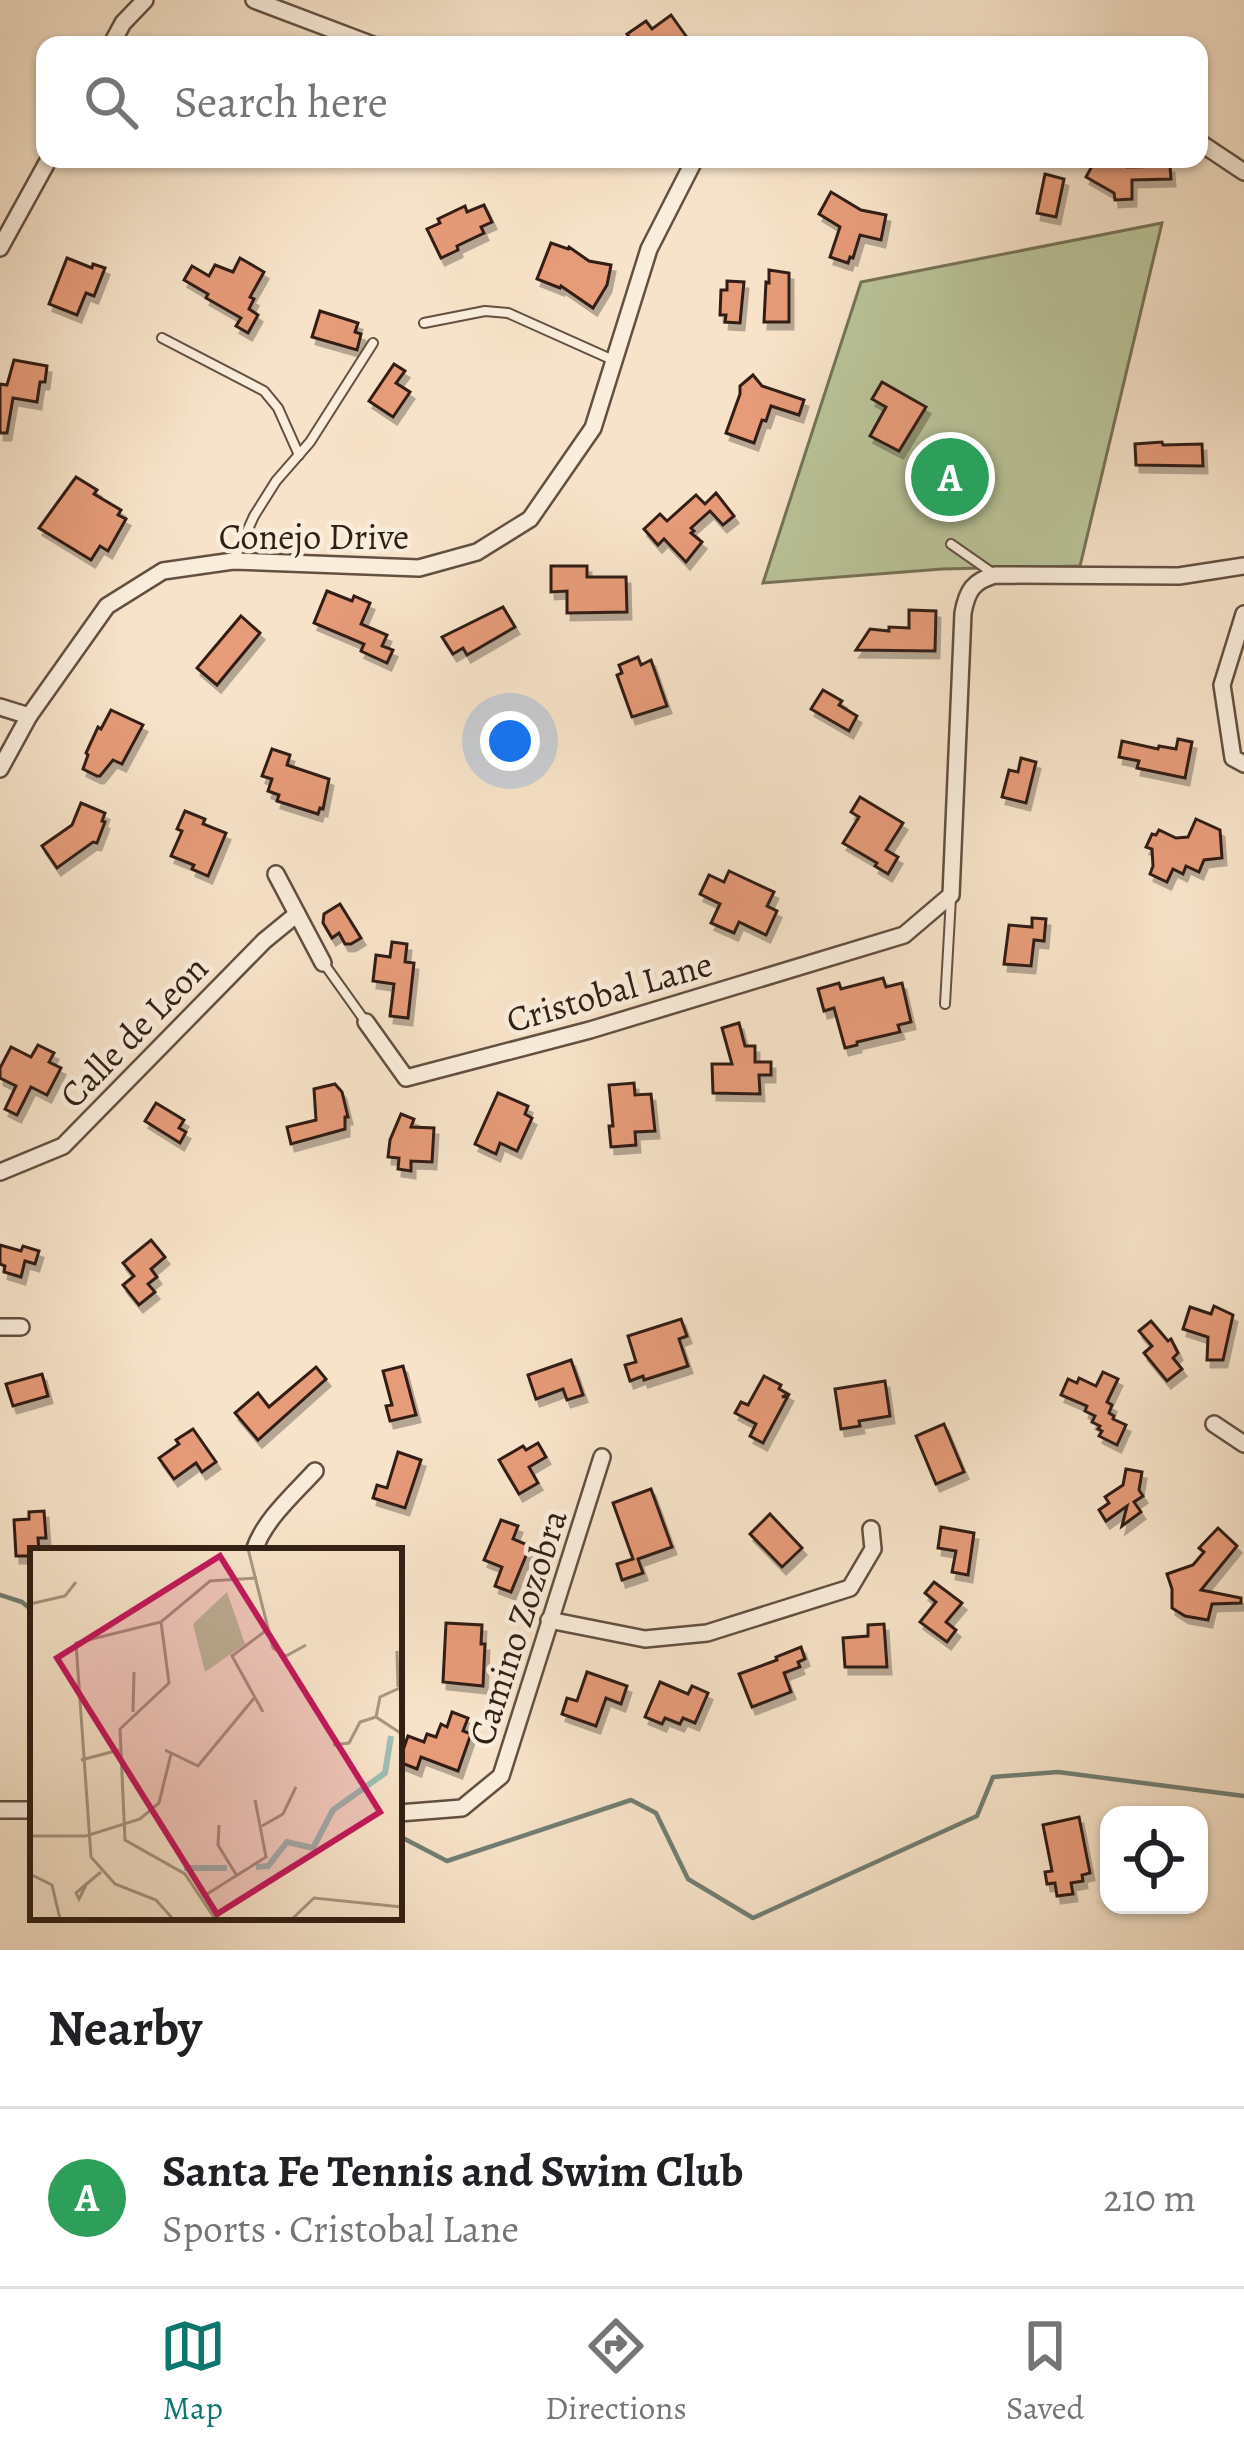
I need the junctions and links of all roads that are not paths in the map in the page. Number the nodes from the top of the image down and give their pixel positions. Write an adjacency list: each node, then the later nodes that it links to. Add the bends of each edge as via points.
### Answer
1 (145, 0): 3 (street)
2 (254, 0): 4 (street)
3 (116, 36)
4 (349, 36)
5 (1208, 148): 8 (street)
6 (44, 168): 9 (street)
7 (690, 168): 13 (street, Conejo Drive, via 649,249)
8 (1244, 172)
9 (0, 248)
10 (424, 323): 13 (lane, via 508,313)
11 (162, 338): 14 (lane, via 264,391)
12 (373, 343): 14 (lane)
13 (614, 360): 16 (street, Conejo Drive, via 593,428 530,519 477,552 419,568)
14 (299, 455): 16 (lane)
15 (951, 544): 18 (lane)
16 (233, 561): 21 (street, Conejo Drive, via 163,571 106,606)
17 (1244, 566): 18 (street, via 1179,576)
18 (995, 575): 25 (street, via 975,583 963,613)
19 (1244, 614): 22 (street, via 1222,686 1234,758)
20 (0, 707): 21 (street)
21 (29, 716): 23 (street, Conejo Drive)
22 (1244, 764)
23 (0, 769)
24 (277, 874): 26 (street)
25 (951, 895): 28 (lane); 29 (street, Cristobal Lane, via 904,935 406,1078)
26 (297, 914): 27 (street); 30 (street, Calle de Leon, via 63,1146)
27 (323, 963): 29 (lane, Cristobal Lane)
28 (945, 1004)
29 (366, 1022)
30 (0, 1172)
31 (0, 1327): 32 (street)
32 (21, 1327)
33 (1214, 1424): 34 (street)
34 (1244, 1444)
35 (602, 1457): 39 (street, Camino Zozobra)
36 (315, 1471): 38 (street)
37 (871, 1529): 39 (street, via 873,1549 850,1588 707,1633 645,1639)
38 (255, 1548)
39 (549, 1620): 40 (street, Camino Zozobra, via 501,1776 462,1808)
40 (402, 1813)

